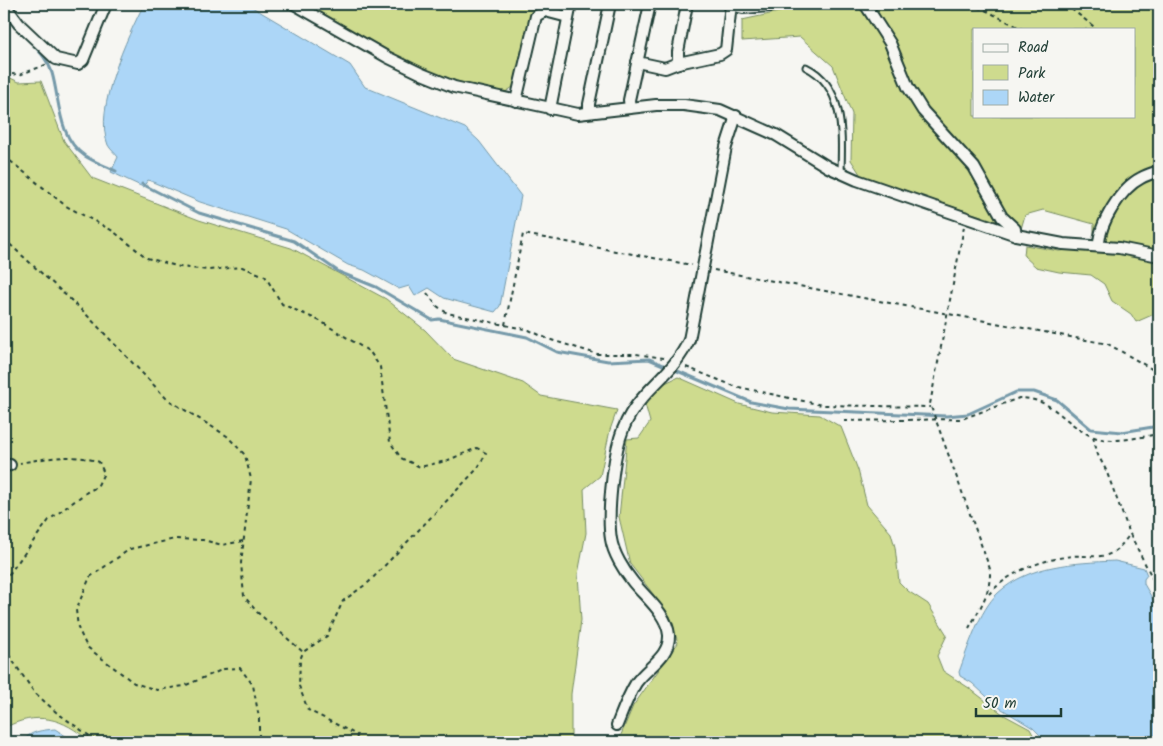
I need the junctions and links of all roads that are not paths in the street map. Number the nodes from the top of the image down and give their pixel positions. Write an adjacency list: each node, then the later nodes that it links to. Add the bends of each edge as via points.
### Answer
1 (4, 4): 2 (street, via 19,24 56,59 78,64 83,60)
2 (106, 4)
3 (294, 4): 15 (street, via 422,74 454,86)
4 (571, 4): 11 (street)
5 (610, 4): 18 (street)
6 (650, 4): 12 (street)
7 (687, 4): 13 (street)
8 (731, 4): 9 (street, via 743,8); 13 (street, via 726,50)
9 (771, 4)
10 (865, 4): 22 (street, via 890,43 908,87 923,110 974,167)
11 (568, 17): 15 (street, via 546,11 536,16); 17 (street)
12 (637, 62): 13 (street, via 665,68); 16 (street)
13 (678, 63)
14 (806, 67): 21 (lane, via 818,73 834,97 840,118)
15 (516, 101): 17 (street)
16 (630, 108): 18 (street); 19 (street, via 684,105 720,110)
17 (550, 109): 18 (street, via 578,114)
18 (590, 112)
19 (736, 116): 21 (street); 25 (street, via 726,147 689,340 672,368 647,390 630,413 620,439 610,519 611,540 631,580 663,617 668,634 664,655 637,681)
20 (1159, 171): 23 (street, via 1140,178 1128,188 1105,220)
21 (841, 173): 22 (street)
22 (1016, 235): 23 (street, via 1064,244)
23 (1099, 245): 24 (street)
24 (1159, 256)
25 (617, 724)

